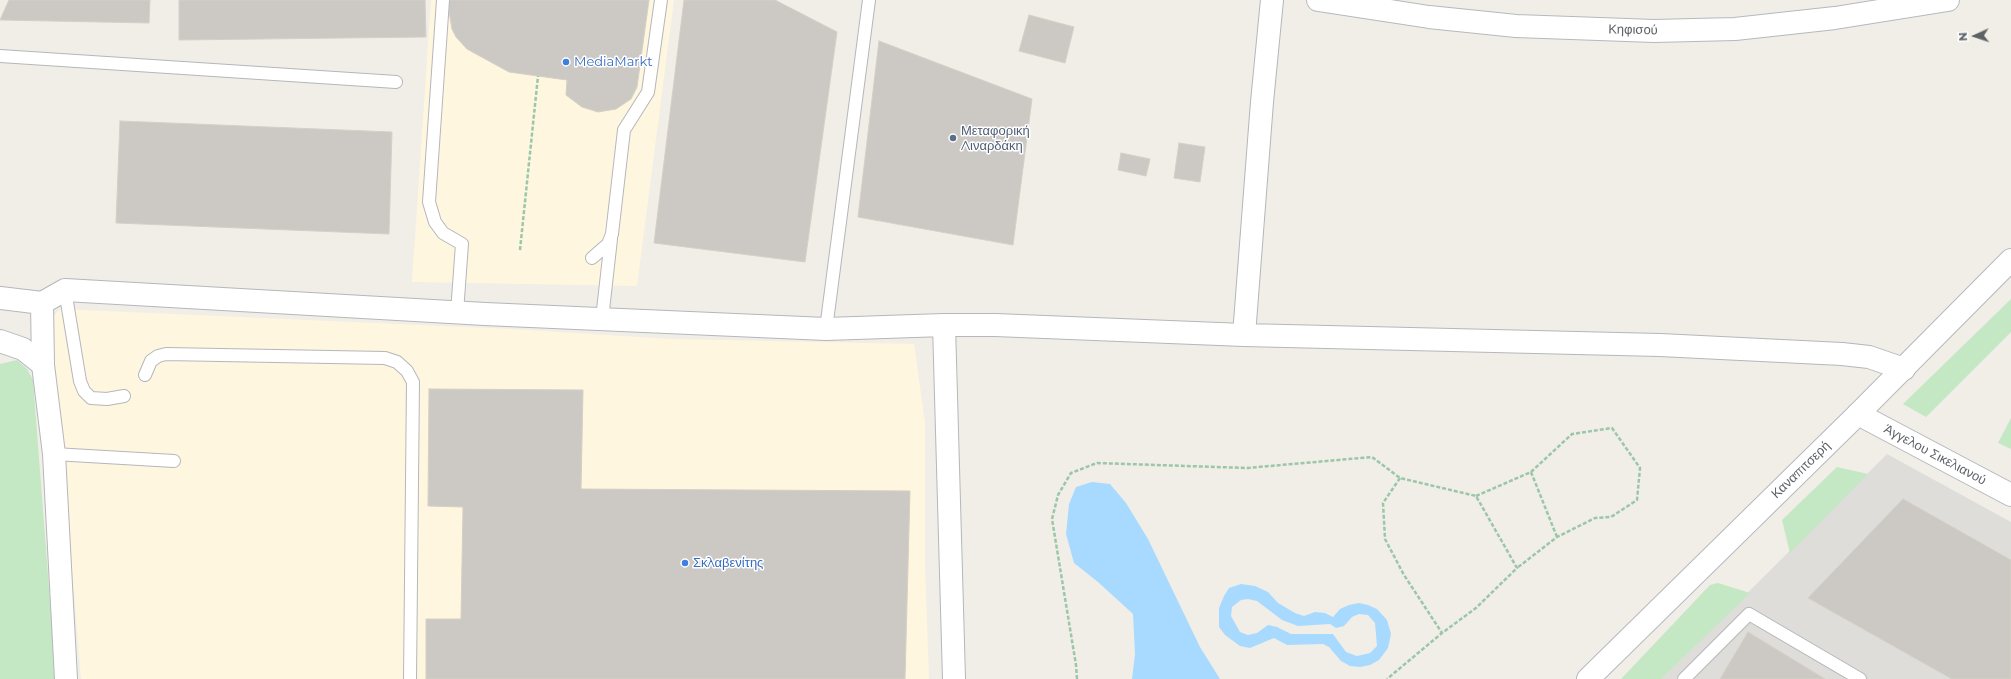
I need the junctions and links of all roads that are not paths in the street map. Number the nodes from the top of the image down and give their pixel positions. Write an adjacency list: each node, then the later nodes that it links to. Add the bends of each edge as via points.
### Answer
1 (443, 0): 15 (lane, via 429,202 435,222 443,233 462,244)
2 (661, 0): 9 (lane, via 648,92 624,130)
3 (869, 0): 18 (lane)
4 (1272, 0): 19 (street)
5 (1318, 0): 6 (street, Κηφισού, via 1429,17 1516,26 1654,31 1735,29 1835,18)
6 (1948, 0)
7 (0, 56): 8 (lane)
8 (396, 82)
9 (612, 234): 10 (lane, via 608,244); 16 (lane)
10 (592, 258)
11 (2011, 260): 22 (street, Καναπιτσερή)
12 (65, 290): 14 (street); 15 (street); 24 (lane, via 80,381 84,391 92,398)
13 (0, 298): 14 (street)
14 (42, 303): 21 (street)
15 (457, 312): 16 (street)
16 (602, 319): 18 (street)
17 (944, 325): 18 (street); 19 (street); 31 (street)
18 (826, 329)
19 (1244, 335): 22 (street, via 1660,345 1842,354 1869,357)
20 (0, 341): 21 (street, via 23,349)
21 (43, 365): 26 (street)
22 (1904, 369): 25 (street, Καναπιτσερή)
23 (145, 375): 30 (lane, via 151,361 166,354 385,358 397,362 407,371 413,382)
24 (124, 396)
25 (1858, 414): 28 (street, Άγγελου Σικελιανού); 32 (street, Καναπιτσερή)
26 (54, 454): 27 (lane); 29 (street)
27 (174, 461)
28 (2011, 495)
29 (66, 679)
30 (410, 679)
31 (954, 679)
32 (1588, 679)
33 (1684, 679): 34 (lane, via 1749,614)
34 (1860, 679)

